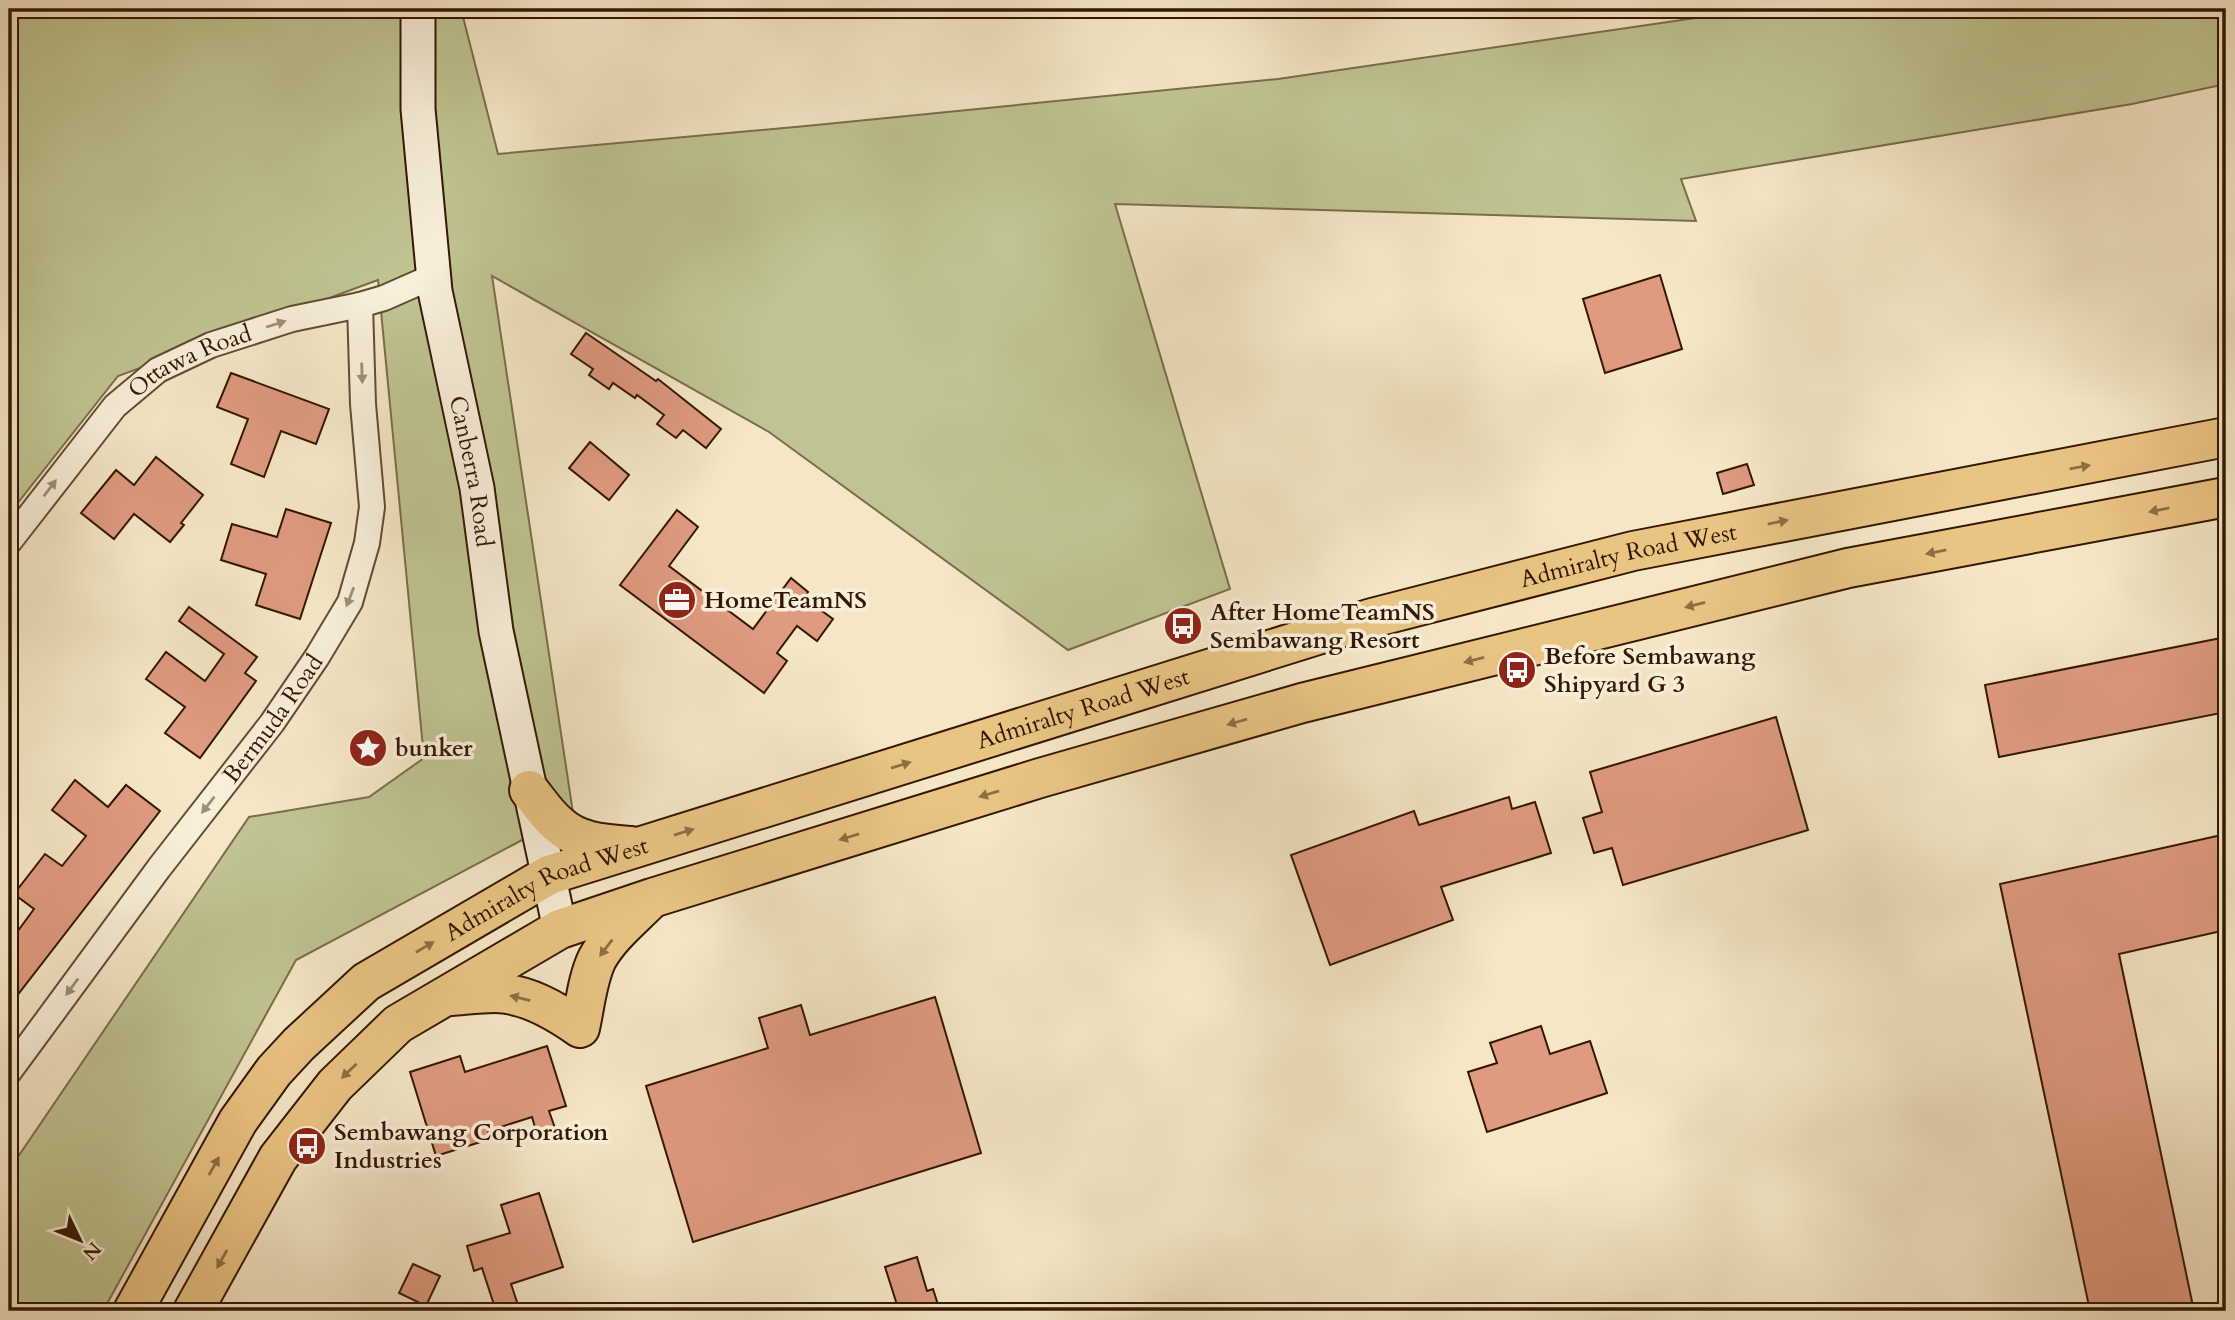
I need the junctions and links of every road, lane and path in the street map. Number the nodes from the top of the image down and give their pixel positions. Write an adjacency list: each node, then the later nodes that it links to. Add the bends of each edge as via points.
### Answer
1 (418, 9): 2 (main road, Canberra Road, via 418,109)
2 (434, 276): 3 (street, Ottawa Road); 9 (main road, Canberra Road, via 477,488 496,631)
3 (360, 305): 6 (street, Ottawa Road, one-way to 3, via 115,406 158,370 211,345 292,319); 15 (street, Bermuda Road, one-way to 15, via 372,507 367,543 349,601 272,723)
4 (2226, 437): 7 (main road, Admiralty Road West, one-way to 4, via 1372,618 1633,551)
5 (2226, 498): 8 (main road, Admiralty Road West, one-way to 8, via 1773,585 1302,703)
6 (9, 542)
7 (950, 750): 8 (main road, via 998,743 1019,747 1032,758); 10 (main road, Admiralty Road West, one-way to 7)
8 (1040, 778): 12 (main road, Admiralty Road West, one-way to 12)
9 (529, 790): 10 (main road, via 558,825 580,839); 11 (main road, Canberra Road)
10 (636, 847): 11 (main road, Admiralty Road West)
11 (549, 875): 13 (main road, Canberra Road); 16 (main road, Admiralty Road West, one-way to 11, via 238,1121 299,1044 366,982)
12 (652, 898): 13 (main road, Admiralty Road West); 14 (main road, one-way to 14, via 597,960 580,1028 554,1009 529,1000 498,993)
13 (560, 929): 14 (main road, Admiralty Road West)
14 (445, 997): 17 (main road, Admiralty Road West, one-way to 17, via 398,1024 335,1085 278,1158)
15 (9, 1072)
16 (133, 1311)
17 (193, 1311)

